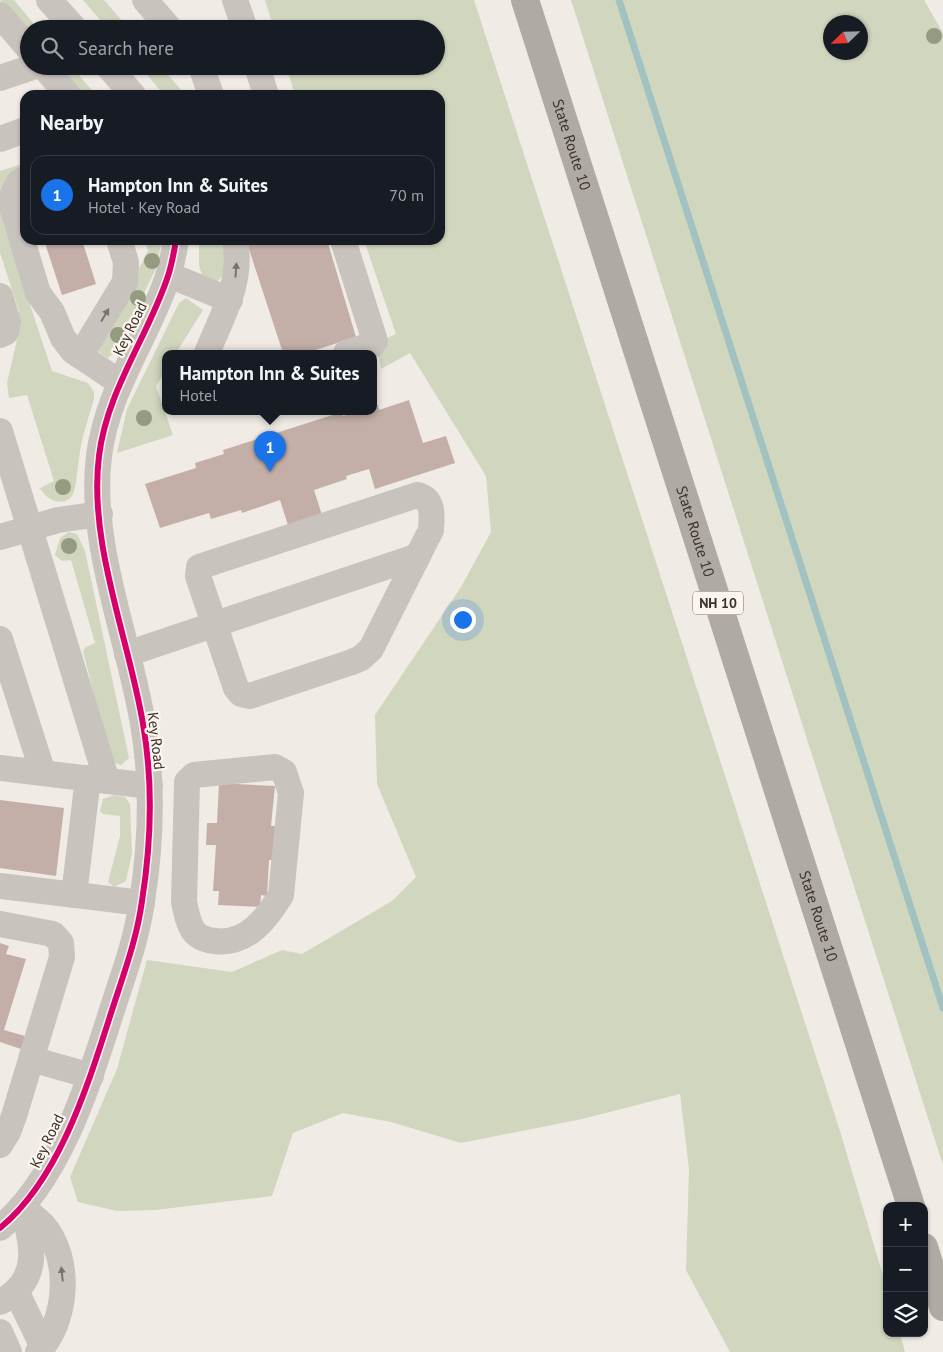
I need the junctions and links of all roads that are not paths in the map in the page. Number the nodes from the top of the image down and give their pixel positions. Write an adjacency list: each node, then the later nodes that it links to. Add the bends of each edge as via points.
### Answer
1 (49, 0): 6 (street)
2 (145, 0): 7 (street)
3 (235, 0): 8 (street)
4 (525, 0): 60 (highway, State Route 10 / NH 10)
5 (0, 15): 9 (street)
6 (66, 20)
7 (162, 20)
8 (241, 20)
9 (20, 38)
10 (20, 71): 15 (street)
11 (51, 75): 16 (street)
12 (116, 75): 17 (street)
13 (204, 75): 18 (street)
14 (260, 75): 19 (street)
15 (0, 78)
16 (64, 90)
17 (129, 90)
18 (209, 90)
19 (264, 90)
20 (20, 132): 21 (street)
21 (0, 139)
22 (20, 182): 23 (street, via 10,200)
23 (20, 238)
24 (22, 245): 33 (street, via 38,293)
25 (36, 245): 33 (street, via 49,288)
26 (121, 245): 37 (street, one-way to 26, via 125,282 126,262)
27 (175, 245): 30 (street, Key Road)
28 (235, 245): 32 (street, one-way to 28, via 237,268)
29 (345, 245): 36 (street, via 375,341)
30 (169, 275): 32 (street); 38 (street, Key Road)
31 (0, 296): 34 (street, via 8,322 6,332)
32 (230, 300): 35 (street)
33 (52, 312): 37 (street, via 63,338)
34 (0, 335)
35 (208, 350)
36 (356, 350)
37 (80, 356): 38 (street)
38 (119, 382): 40 (street, Key Road, via 98,455)
39 (0, 431): 41 (street)
40 (100, 514): 41 (street); 46 (street, Key Road, via 107,566)
41 (30, 527): 42 (street); 49 (street)
42 (0, 537)
43 (418, 556): 44 (street); 44 (street, via 371,649 352,662 250,696 241,694); 44 (street, via 432,521 429,501 417,495 199,567 198,576)
44 (214, 625): 46 (street)
45 (0, 639): 48 (street)
46 (128, 654): 50 (street, Key Road, via 144,724)
47 (0, 768): 48 (street)
48 (43, 773): 49 (street)
49 (97, 780): 50 (street); 54 (street)
50 (150, 786): 51 (street, Key Road)
51 (145, 876): 52 (street); 55 (street, Key Road)
52 (184, 882): 52 (street, via 188,920 195,935 203,940 227,943 244,938 274,907 284,884 291,804 284,772 274,767 189,778)
53 (0, 886): 54 (street)
54 (74, 895): 55 (street)
55 (142, 903): 58 (street, Key Road, via 129,959)
56 (0, 924): 57 (street, via 53,934 62,948)
57 (31, 1059): 58 (street); 59 (street, via 8,1132)
58 (91, 1076): 61 (street, Key Road, via 62,1143 41,1182)
59 (0, 1145)
60 (910, 1202)
61 (22, 1208): 62 (street, Key Road); 64 (street, via 33,1248); 67 (street, one-way to 61, via 63,1289 58,1254 43,1226)
62 (0, 1228)
63 (928, 1260): 66 (highway)
64 (30, 1264): 65 (street, via 27,1278); 67 (street)
65 (8, 1297): 69 (street)
66 (943, 1307)
67 (56, 1320): 69 (street)
68 (0, 1332): 70 (street)
69 (40, 1349)
70 (9, 1352)

